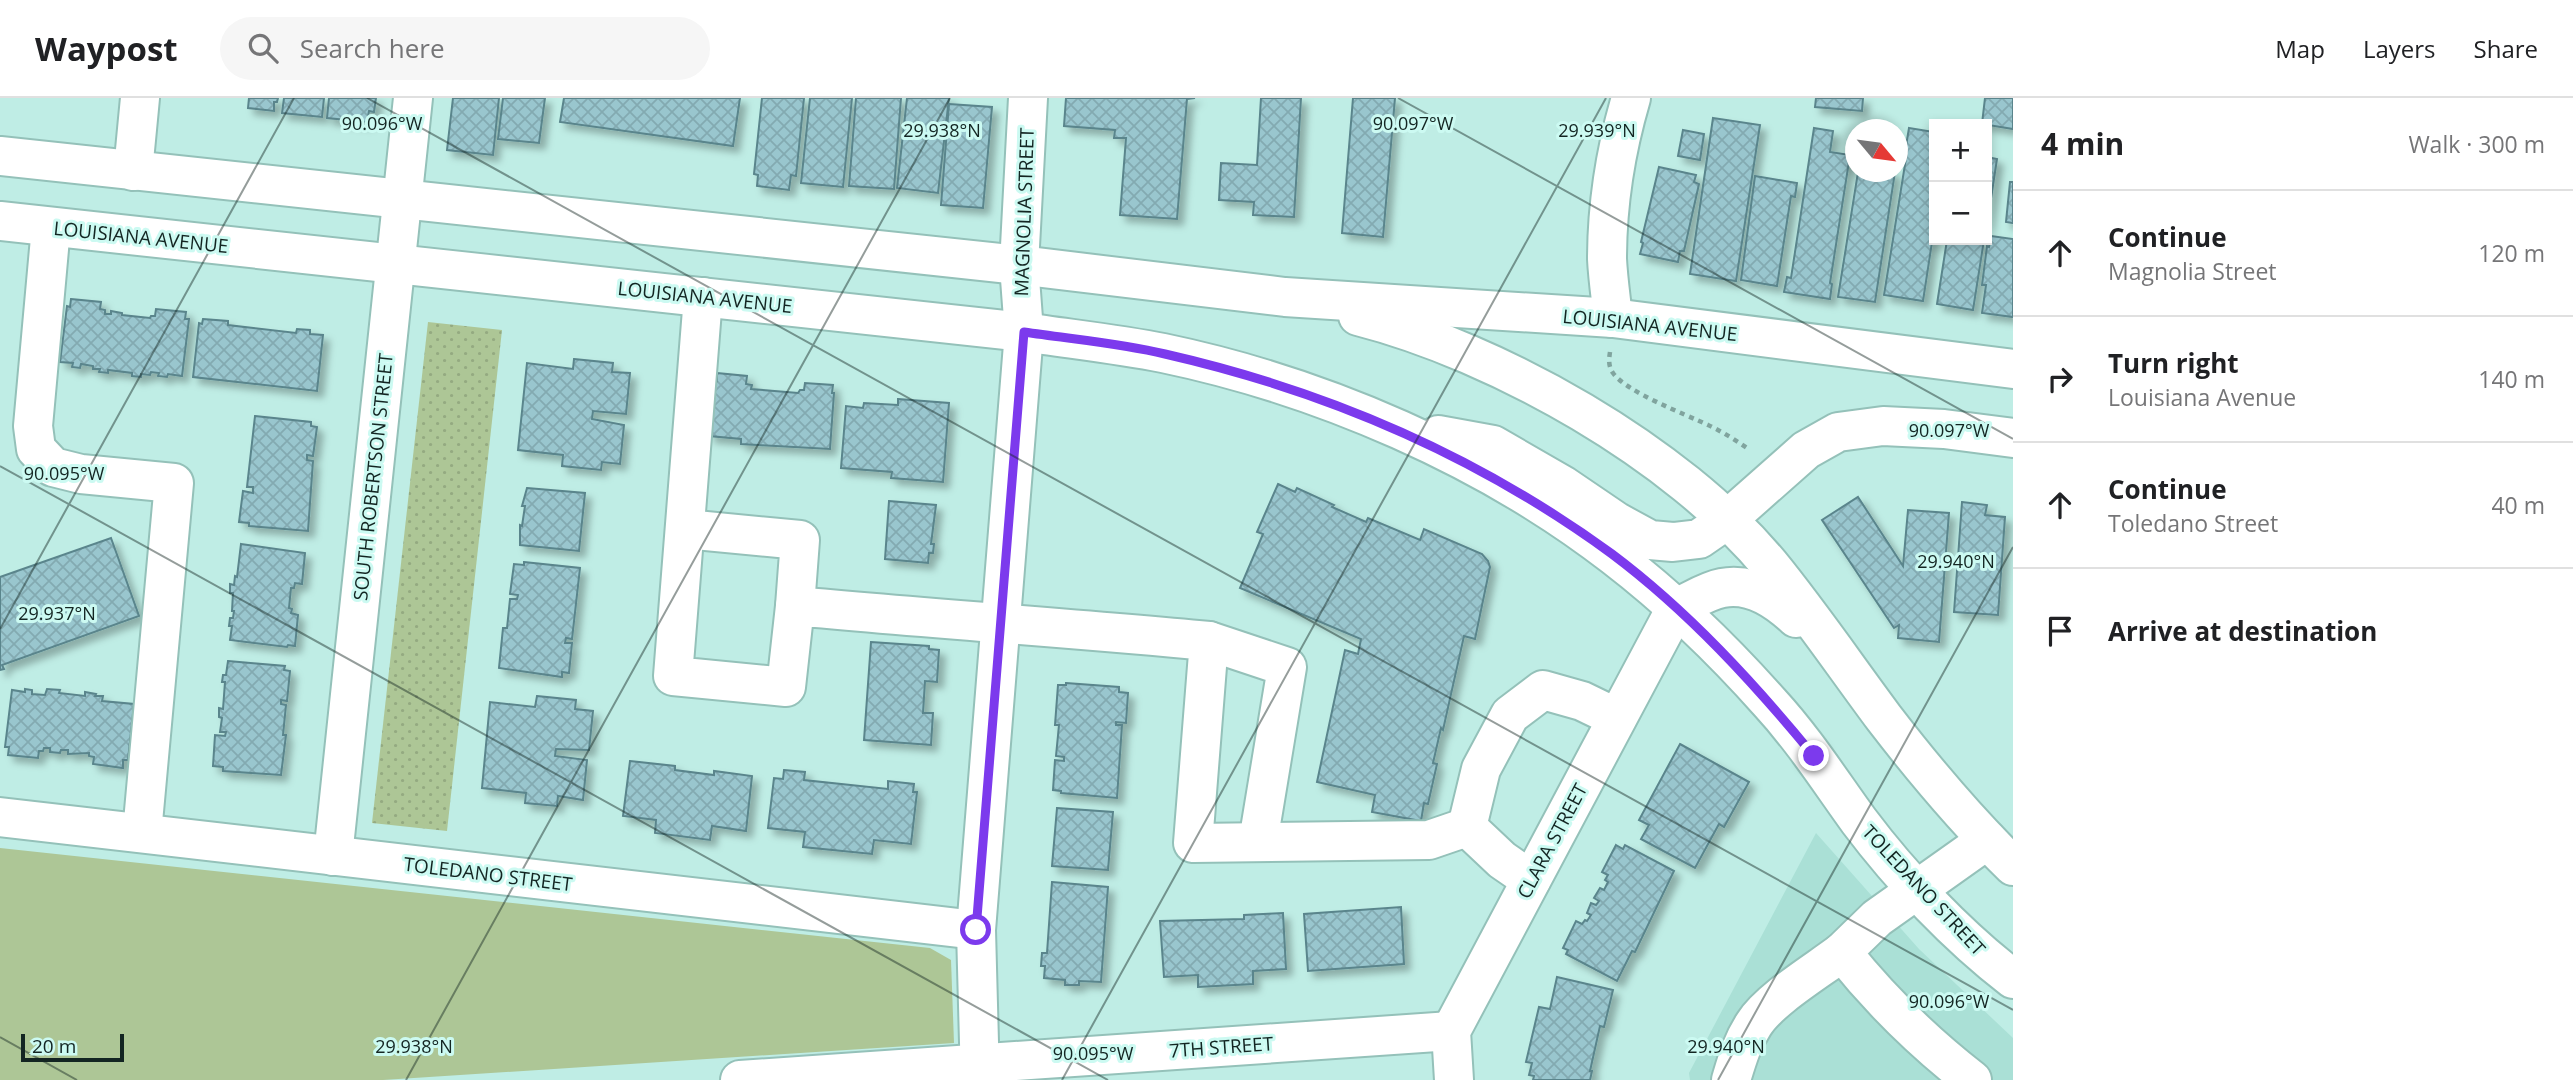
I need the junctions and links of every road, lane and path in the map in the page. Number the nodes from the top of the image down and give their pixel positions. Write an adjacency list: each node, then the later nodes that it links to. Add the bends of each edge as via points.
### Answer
1 (140, 98): 6 (street)
2 (413, 98): 7 (street, SOUTH ROBERTSON STREET)
3 (1028, 98): 11 (street, MAGNOLIA STREET)
4 (1631, 98): 14 (street, via 1612,191 1607,259)
5 (0, 156): 6 (street, LOUISIANA AVENUE)
6 (133, 171): 7 (street, LOUISIANA AVENUE)
7 (403, 200): 10 (street, SOUTH ROBERTSON STREET); 11 (street, LOUISIANA AVENUE)
8 (0, 221): 9 (street, LOUISIANA AVENUE)
9 (51, 227): 10 (street, LOUISIANA AVENUE); 30 (street, via 33,426 36,449 53,467 81,474 174,483)
10 (396, 264): 13 (street, LOUISIANA AVENUE); 33 (street, SOUTH ROBERTSON STREET)
11 (1019, 265): 12 (street, LOUISIANA AVENUE); 15 (street, MAGNOLIA STREET)
12 (1285, 297): 14 (street, LOUISIANA AVENUE); 20 (street, LOUISIANA AVENUE, via 1384,323 1474,356 1530,384 1614,432)
13 (703, 298): 15 (street, LOUISIANA AVENUE); 21 (street)
14 (1613, 318): 16 (street, LOUISIANA AVENUE); 19 (path, via 1609,364 1613,373 1639,392 1748,448)
15 (1024, 332): 17 (street, LOUISIANA AVENUE, via 1163,353 1337,404); 24 (street, MAGNOLIA STREET)
16 (2013, 369)
17 (1398, 428): 20 (street, LOUISIANA AVENUE, via 1493,445 1650,540 1699,539); 23 (street, LOUISIANA AVENUE, via 1492,476 1542,508 1613,555)
18 (2013, 438): 19 (street, LOUISIANA AVENUE, via 1883,426 1838,432)
19 (1776, 475): 20 (street, LOUISIANA AVENUE)
20 (1728, 519): 26 (street, via 1770,565)
21 (685, 529): 22 (street, via 800,540); 22 (street, via 673,676 786,687)
22 (795, 606): 24 (street)
23 (1675, 608): 26 (street, via 1722,588 1753,588 1780,602); 27 (street, CLARA STREET); 35 (street, TOLEDANO STREET, via 1771,704)
24 (1000, 625): 25 (street); 36 (street, MAGNOLIA STREET)
25 (1209, 641): 31 (street, via 1287,667); 31 (street, via 1193,843)
26 (1849, 668): 32 (street, via 1941,789)
27 (1617, 718): 29 (street, via 1582,701 1543,690 1510,715 1481,769); 34 (street, CLARA STREET)
28 (0, 817): 30 (street, TOLEDANO STREET)
29 (1467, 827): 31 (street, via 1429,840); 34 (street)
30 (142, 833): 33 (street, TOLEDANO STREET)
31 (1258, 842)
32 (2000, 853): 35 (street)
33 (332, 856): 36 (street, TOLEDANO STREET)
34 (1531, 880): 39 (street, CLARA STREET)
35 (1917, 888): 37 (street); 38 (street, TOLEDANO STREET)
36 (976, 930): 40 (street, MAGNOLIA STREET)
37 (1842, 951): 43 (street, via 1755,1023); 44 (street, via 1910,1028)
38 (2013, 979)
39 (1451, 1031): 40 (street, 7TH STREET); 42 (street)
40 (980, 1072): 41 (street, 7TH STREET)
41 (740, 1080)
42 (1454, 1080)
43 (1731, 1080)
44 (1972, 1080)

